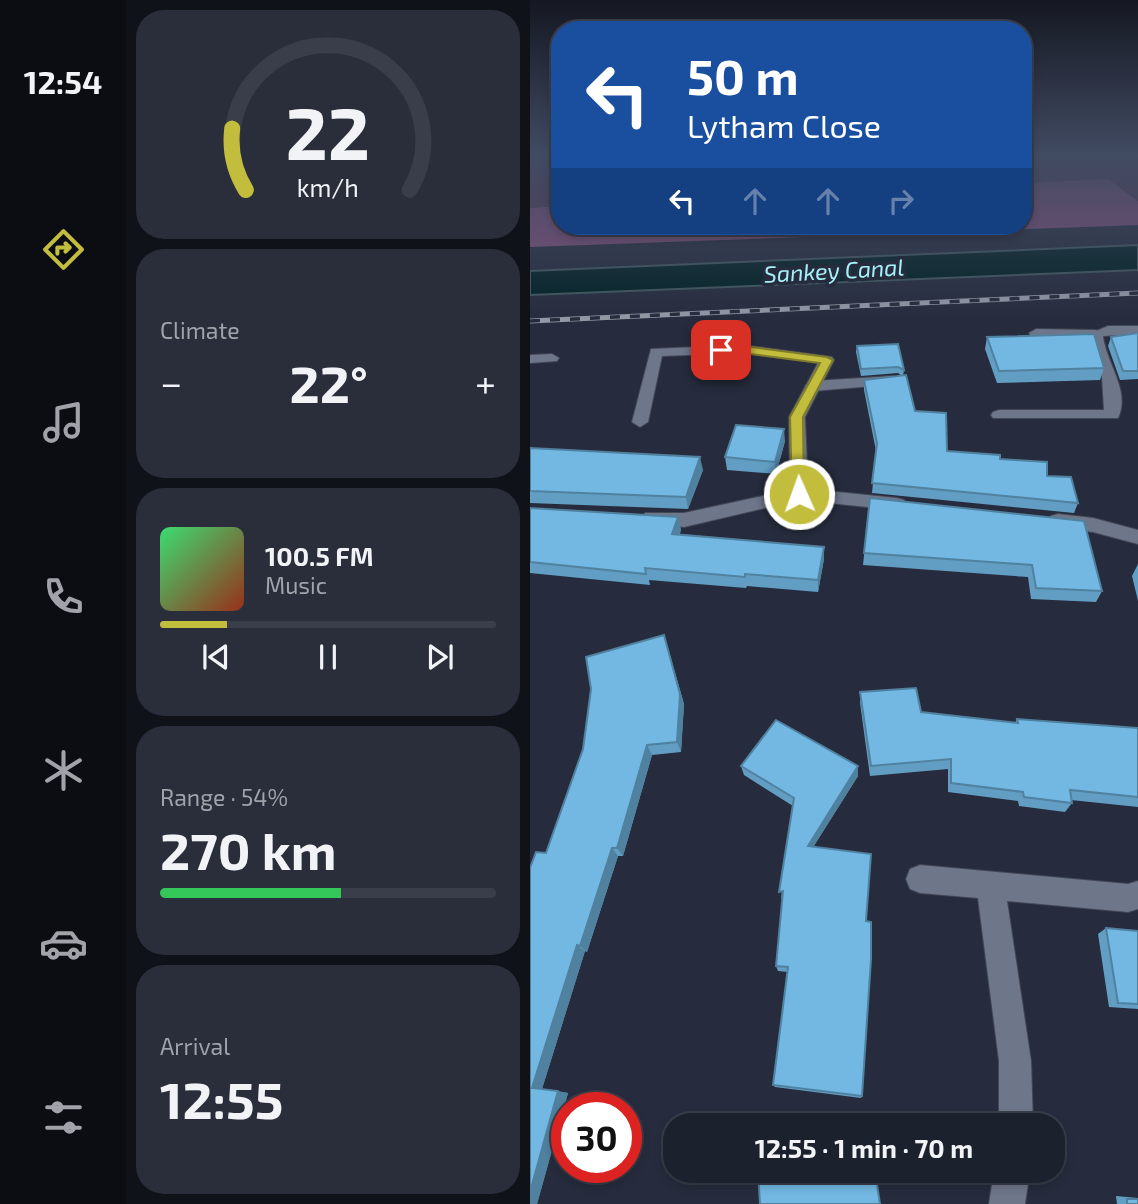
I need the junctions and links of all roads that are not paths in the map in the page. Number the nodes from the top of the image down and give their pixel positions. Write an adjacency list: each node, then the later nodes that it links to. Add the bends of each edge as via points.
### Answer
1 (1138, 330): 3 (street)
2 (1036, 332): 3 (street)
3 (1096, 334): 8 (street, via 1113,391 1112,415)
4 (552, 358): 5 (street)
5 (530, 359)
6 (898, 381): 7 (street)
7 (813, 386): 9 (street, via 827,360 743,349 656,352); 10 (street, via 797,417)
8 (999, 415)
9 (640, 422)
10 (799, 494): 11 (street); 12 (street, via 684,520)
11 (920, 507)
12 (633, 517)
13 (1040, 519): 14 (street, via 1093,525)
14 (1138, 537)
15 (920, 880): 16 (street)
16 (991, 887): 17 (street, via 1127,898); 18 (street, via 1015,1061)
17 (1138, 895)
18 (1016, 1113)
19 (1010, 1183): 20 (street)
20 (1007, 1204)

